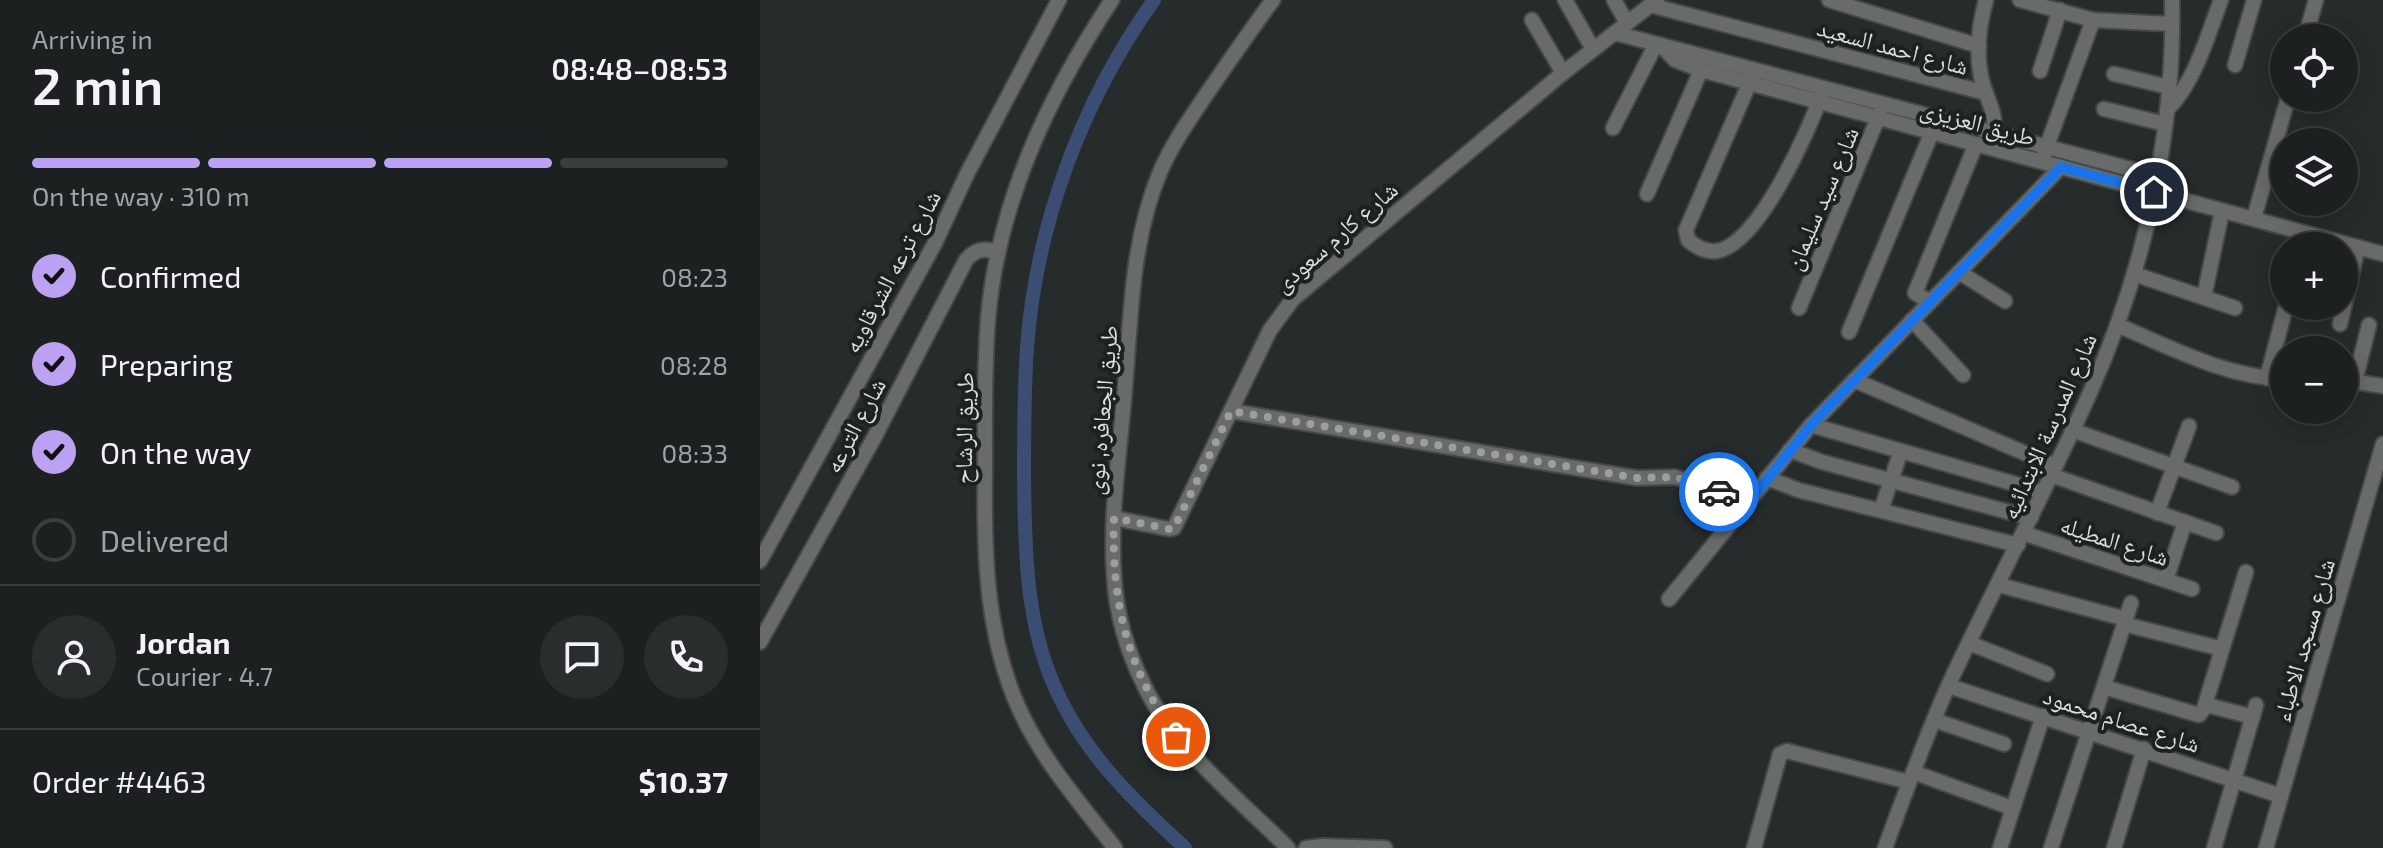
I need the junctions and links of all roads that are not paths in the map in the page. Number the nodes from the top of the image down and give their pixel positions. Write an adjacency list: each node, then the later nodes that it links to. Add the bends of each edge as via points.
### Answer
1 (1059, 0): 91 (street, شارع ترعه الشرقاويه, via 935,243)
2 (1112, 0): 47 (street, طريق الرشاح, via 1041,122 1015,186)
3 (1273, 0): 86 (street, طريق الجعافره, نوى, via 1180,133 1146,211 1136,263)
4 (1565, 0): 22 (street)
5 (1614, 0): 19 (street)
6 (1829, 0): 21 (street)
7 (1986, 0): 21 (street)
8 (2020, 0): 14 (street)
9 (2172, 0): 17 (street, شارع المدرسة الابتدائيه)
10 (2221, 0): 35 (street, via 2190,79)
11 (2254, 0): 23 (street)
12 (2316, 0): 18 (street)
13 (1654, 3): 19 (street, شارع كارم سعودى); 30 (street, شارع احمد السعيد)
14 (2060, 10): 16 (street); 25 (street)
15 (1532, 20): 26 (street)
16 (2093, 20): 17 (street); 39 (street)
17 (2172, 24): 29 (street, شارع المدرسة الابتدائيه)
18 (2309, 24)
19 (1621, 28): 20 (street, طريق العزيزى); 22 (street, شارع كارم سعودى)
20 (1659, 44): 24 (street, طريق العزيزى, via 1675,60); 28 (street, طريق العزيزى); 37 (street)
21 (1979, 46): 30 (street)
22 (1593, 49): 26 (street, شارع كارم سعودى)
23 (2235, 65)
24 (1701, 70): 28 (street, طريق العزيزى); 42 (street)
25 (2040, 71)
26 (1563, 73): 70 (street, شارع كارم سعودى, via 1293,299 1270,330)
27 (2114, 74): 29 (street)
28 (1752, 78): 31 (street, طريق العزيزى); 31 (street, via 1686,230 1688,240 1709,251 1732,243 1771,201)
29 (2169, 87): 35 (street, شارع المدرسة الابتدائيه)
30 (1986, 93): 38 (street, via 1995,119)
31 (1821, 96): 33 (street, طريق العزيزى)
32 (2104, 109): 35 (street)
33 (1881, 112): 36 (street, طريق العزيزى); 54 (street, شارع سيد سليمان)
34 (2284, 112): 44 (street)
35 (2166, 117): 41 (street, شارع المدرسة الابتدائيه)
36 (1934, 126): 38 (street, طريق العزيزى); 62 (street)
37 (1613, 128)
38 (1986, 142): 39 (street, طريق العزيزى); 53 (street, via 1915,292)
39 (2044, 154): 40 (street, طريق العزيزى); 41 (street, طريق العزيزى)
40 (2061, 167): 41 (street, طريق العزيزى); 49 (street)
41 (2156, 184): 43 (street, طريق العزيزى); 50 (street, شارع المدرسة الابتدائيه)
42 (1647, 194)
43 (2222, 211): 44 (street, طريق العزيزى); 51 (street)
44 (2254, 218): 45 (street, طريق العزيزى)
45 (2287, 232)
46 (2358, 247): 48 (street, طريق العزيزى)
47 (998, 253): 99 (street, شارع الترعه, via 984,249 966,260); 115 (street, طريق الرشاح, via 988,318 985,411 985,568 994,632 1015,698 1052,768)
48 (2383, 254)
49 (1959, 272): 52 (street); 53 (street)
50 (2134, 274): 51 (street); 60 (street, شارع المدرسة الابتدائيه)
51 (2204, 297): 55 (street)
52 (2005, 301)
53 (1930, 302): 56 (street)
54 (1799, 308)
55 (2235, 308)
56 (1912, 320): 64 (street); 67 (street)
57 (2282, 320): 65 (street)
58 (2341, 320): 59 (street)
59 (2340, 324)
60 (2117, 325): 65 (street, via 2227,370); 73 (street, شارع المدرسة الابتدائيه)
61 (2369, 325): 63 (street)
62 (1849, 332)
63 (2358, 357)
64 (1963, 375)
65 (2267, 378): 66 (street)
66 (2270, 378)
67 (1854, 380): 71 (street); 78 (street)
68 (2358, 382): 69 (street)
69 (2383, 386)
70 (1231, 411): 83 (street, via 1637,478 1675,477); 86 (street, شارع كارم سعودى, via 1174,528)
71 (1811, 425): 75 (street); 76 (street)
72 (2189, 426): 77 (street)
73 (2072, 430): 77 (street); 78 (street, شارع المدرسة الابتدائيه)
74 (2383, 444): 113 (street, شارع مسجد الاطباء)
75 (1790, 450): 79 (street); 80 (street)
76 (1901, 451): 80 (street); 82 (street)
77 (2174, 466): 81 (street); 85 (street)
78 (2053, 471): 82 (street, شارع المدرسة الابتدائيه); 85 (street)
79 (1767, 478): 83 (street); 84 (street, شارع المطيله)
80 (1892, 479): 84 (street); 87 (street)
81 (2232, 487)
82 (2043, 492): 87 (street, شارع المدرسة الابتدائيه)
83 (1749, 502): 96 (street)
84 (1881, 510): 90 (street, شارع المطيله)
85 (2157, 513): 88 (street)
86 (1114, 518): 116 (street, طريق الجعافره, نوى, via 1118,605 1145,688 1176,737)
87 (2031, 518): 90 (street, شارع المدرسة الابتدائيه)
88 (2185, 522): 89 (street); 93 (street)
89 (2216, 533)
90 (2021, 539): 93 (street, شارع المطيله); 94 (street, شارع المدرسة الابتدائيه)
91 (760, 561)
92 (2246, 572): 101 (street)
93 (2166, 580): 95 (street, شارع المطيله)
94 (1999, 585): 98 (street); 100 (street, شارع المدرسة الابتدائيه)
95 (2192, 589)
96 (1669, 599)
97 (2131, 603): 98 (street)
98 (2125, 622): 101 (street); 104 (street)
99 (760, 642)
100 (1969, 643): 102 (street); 103 (street, شارع المدرسة الابتدائيه)
101 (2222, 649): 105 (street)
102 (2047, 674)
103 (1949, 686): 106 (street, شارع عصام محمود); 107 (street, شارع المدرسة الابتدائيه)
104 (2104, 687): 105 (street, via 2199,715); 108 (street)
105 (2205, 705): 112 (street, via 2254,711)
106 (2043, 716): 108 (street, شارع عصام محمود); 114 (street)
107 (1934, 720): 109 (street); 111 (street, شارع المدرسة الابتدائيه)
108 (2089, 731): 110 (street, شارع عصام محمود); 122 (street)
109 (2004, 744)
110 (2144, 749): 112 (street, شارع عصام محمود); 123 (street)
111 (1911, 777): 114 (street); 119 (street, via 1783,752); 120 (street, شارع المدرسة الابتدائيه)
112 (2234, 781): 113 (street, شارع عصام محمود); 124 (street)
113 (2281, 796): 125 (street, شارع مسجد الاطباء)
114 (2012, 808): 121 (street)
115 (1115, 848)
116 (1288, 848)
117 (1306, 848): 118 (street)
118 (1385, 848)
119 (1754, 848)
120 (1885, 848)
121 (2000, 848)
122 (2051, 848)
123 (2114, 848)
124 (2214, 848)
125 (2266, 848)

